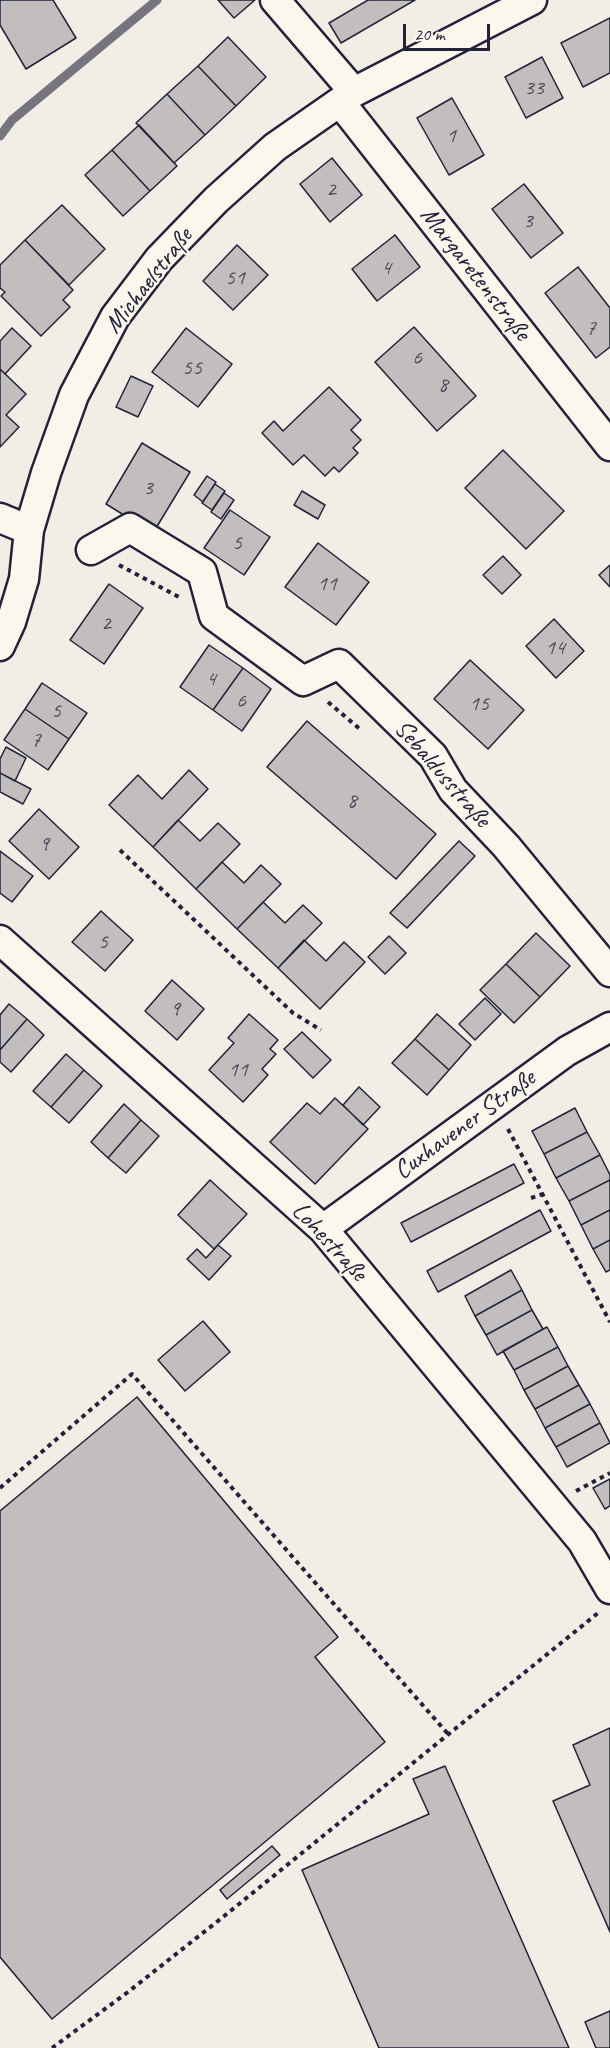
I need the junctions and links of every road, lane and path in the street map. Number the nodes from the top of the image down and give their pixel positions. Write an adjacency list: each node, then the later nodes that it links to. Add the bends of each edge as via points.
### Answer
1 (275, 0): 3 (street)
2 (532, 0): 3 (street, Michaelstraße)
3 (347, 97): 4 (street, Margaretenstraße); 6 (street, Michaelstraße, via 275,147 216,200 159,259 114,317 74,395)
4 (610, 446)
5 (0, 518): 6 (street)
6 (29, 530): 9 (street, Michaelstraße, via 24,579)
7 (91, 550): 8 (path); 8 (street, via 130,528 202,572)
8 (214, 616): 12 (street, Sebaldusstraße, via 303,681 339,664 433,756 453,790 506,846)
9 (0, 646)
10 (120, 850): 14 (path, via 293,1013)
11 (0, 940): 18 (street, Lohestraße)
12 (610, 972)
13 (610, 1027): 15 (street, Cuxhavener Straße, via 567,1051)
14 (321, 1030)
15 (495, 1104): 16 (path); 18 (street, Cuxhavener Straße)
16 (543, 1194): 17 (path); 19 (path)
17 (531, 1198)
18 (323, 1229): 22 (street, Lohestraße)
19 (610, 1322)
20 (610, 1473): 22 (path)
21 (0, 1488): 24 (path, via 132,1374)
22 (552, 1504): 23 (street, Lohestraße, via 582,1541)
23 (607, 1600): 24 (path, via 597,1613)
24 (448, 1734): 25 (path, via 163,1965)
25 (52, 2048)

